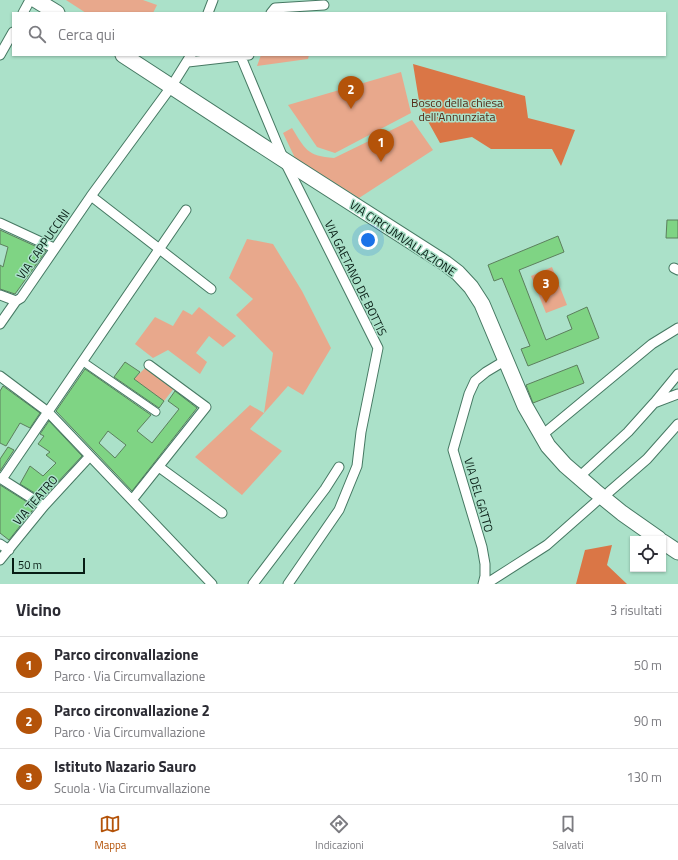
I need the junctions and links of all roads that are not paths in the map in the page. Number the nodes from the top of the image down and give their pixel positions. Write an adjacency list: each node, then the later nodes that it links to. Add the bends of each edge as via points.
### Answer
1 (30, 0): 5 (street)
2 (36, 0): 6 (main road)
3 (213, 0): 7 (street)
4 (324, 5): 8 (street, via 275,8)
5 (24, 12)
6 (55, 12)
7 (208, 12)
8 (272, 12)
9 (12, 34): 10 (street)
10 (0, 55)
11 (124, 56): 14 (main road, VIA CIRCUMVALLAZIONE)
12 (245, 56): 13 (street); 15 (street, VIA GAETANO DE BOTTIS)
13 (189, 58): 14 (street, VIA CAPPUCCINI)
14 (171, 87): 15 (main road, VIA CIRCUMVALLAZIONE); 16 (street, VIA CAPPUCCINI)
15 (284, 160): 26 (main road, VIA CIRCUMVALLAZIONE, via 458,273 482,304); 55 (street, VIA GAETANO DE BOTTIS, via 378,348 357,466 339,510)
16 (90, 196): 19 (street, VIA CAPPUCCINI); 20 (street)
17 (186, 210): 20 (street)
18 (0, 223): 19 (street)
19 (54, 248): 23 (street, VIA CAPPUCCINI)
20 (159, 249): 21 (street); 27 (street)
21 (211, 288)
22 (0, 295): 23 (street)
23 (16, 301): 24 (street, VIA CAPPUCCINI)
24 (0, 324)
25 (678, 328): 36 (street, via 652,344)
26 (506, 360): 36 (main road, VIA CIRCUMVALLAZIONE, via 525,406); 56 (street, VIA DEL GATTO, via 475,381 453,450 482,547 485,564)
27 (82, 362): 33 (street); 34 (street)
28 (149, 365): 38 (street, via 206,407)
29 (678, 374): 32 (street)
30 (0, 376): 33 (street)
31 (678, 394): 32 (street)
32 (654, 403): 40 (street, via 628,432)
33 (48, 412): 37 (street); 41 (street)
34 (156, 412)
35 (678, 424): 42 (street, via 647,459)
36 (542, 436): 40 (main road, VIA CIRCUMVALLAZIONE, via 565,465)
37 (90, 456): 43 (street); 45 (street, VIA TEATRO)
38 (159, 467): 43 (street); 46 (street)
39 (339, 467): 54 (street)
40 (579, 477): 47 (main road, VIA CIRCUMVALLAZIONE)
41 (1, 479): 45 (street)
42 (609, 492)
43 (132, 500): 53 (street)
44 (598, 500): 57 (street, via 547,545)
45 (44, 506): 50 (street, VIA TEATRO)
46 (222, 512)
47 (655, 536)
48 (0, 544): 50 (street)
49 (666, 544): 51 (main road)
50 (8, 550): 52 (street, VIA TEATRO)
51 (678, 552)
52 (0, 560)
53 (212, 584)
54 (253, 584)
55 (288, 584)
56 (483, 584)
57 (486, 584)

